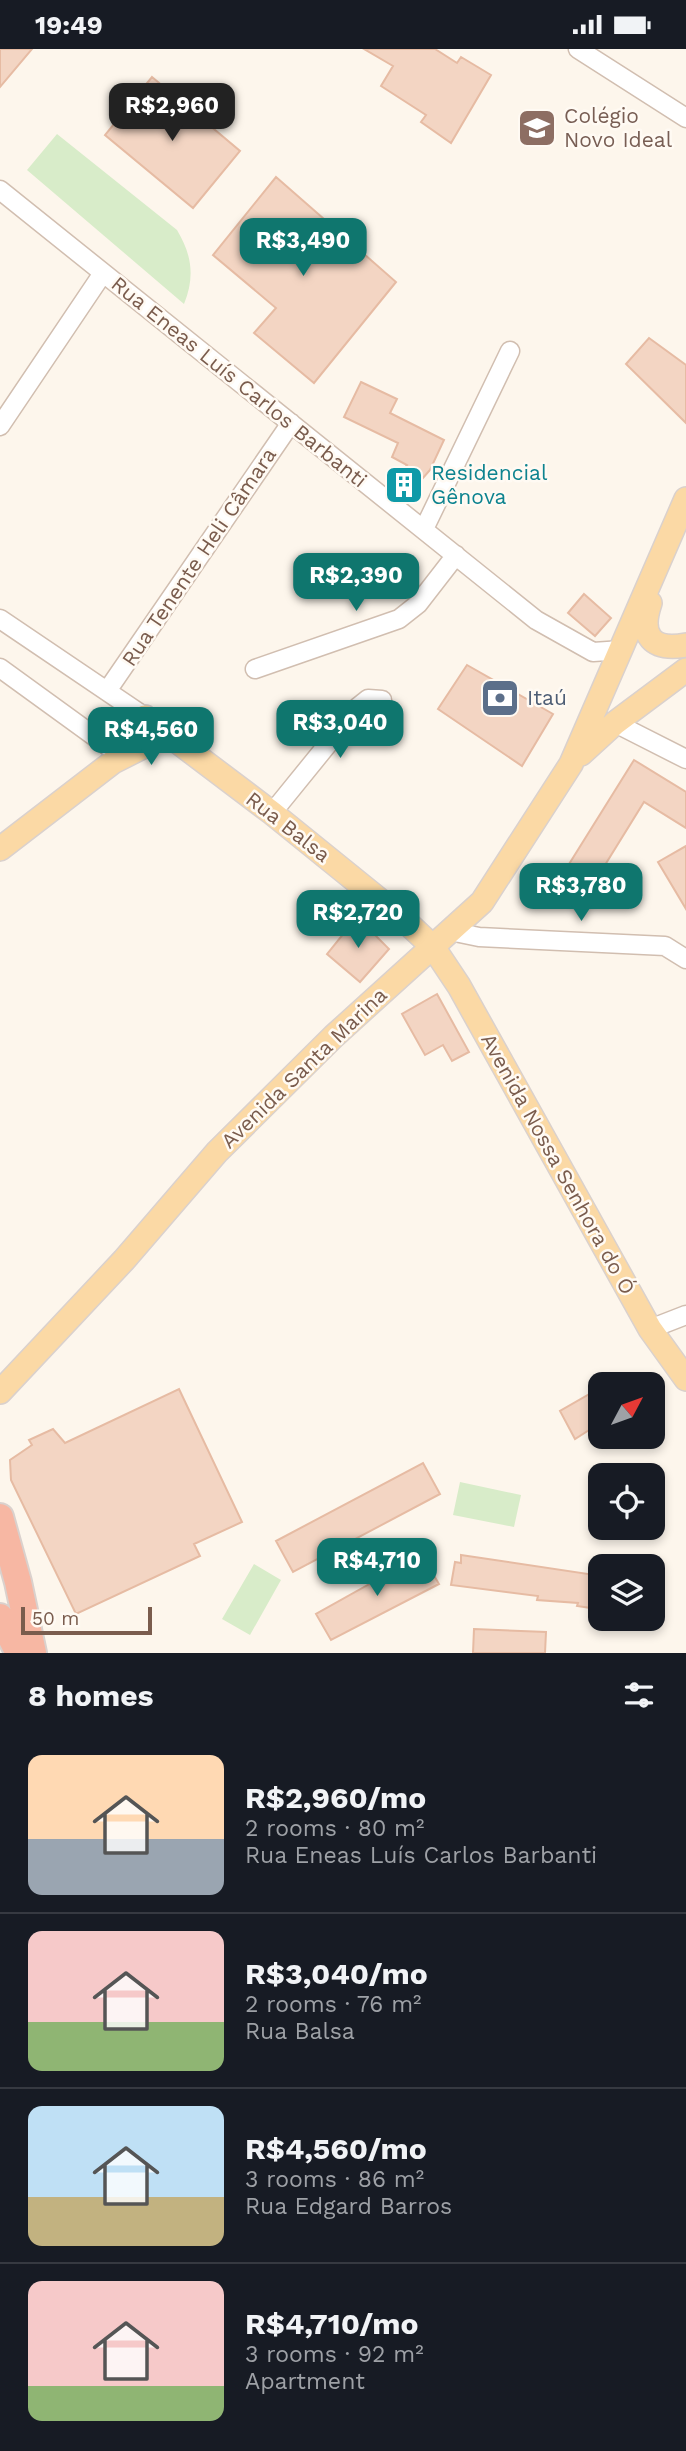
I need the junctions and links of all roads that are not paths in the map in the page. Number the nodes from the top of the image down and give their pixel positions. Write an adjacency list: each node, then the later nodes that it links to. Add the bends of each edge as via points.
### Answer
1 (578, 49): 2 (street)
2 (686, 118)
3 (0, 190): 4 (street, Rua Eneas Luís Carlos Barbanti)
4 (103, 273): 6 (street, Rua Eneas Luís Carlos Barbanti); 7 (street)
5 (510, 351): 9 (street)
6 (291, 423): 9 (street, Rua Eneas Luís Carlos Barbanti); 18 (street, Rua Tenente Heli Câmara)
7 (0, 426)
8 (686, 499): 11 (main road, Avenida Santa Marina)
9 (424, 529): 10 (street, Rua Eneas Luís Carlos Barbanti)
10 (456, 555): 14 (street, Rua Eneas Luís Carlos Barbanti, via 566,639 593,652); 16 (street, via 418,604 399,619)
11 (649, 580): 13 (main road, via 653,593 646,630 651,640 668,647); 14 (main road, Avenida Santa Marina)
12 (0, 619): 18 (street, Rua Balsa)
13 (686, 645)
14 (622, 650): 25 (main road, Avenida Santa Marina)
15 (0, 668): 23 (street)
16 (255, 669)
17 (686, 670): 21 (main road)
18 (107, 691): 20 (street, Rua Balsa)
19 (383, 701): 26 (street, via 368,699 358,707)
20 (145, 717): 22 (main road, Rua Balsa); 23 (main road)
21 (615, 723): 24 (street); 25 (main road)
22 (167, 734): 23 (main road); 26 (main road, Rua Balsa)
23 (117, 759): 27 (main road)
24 (686, 759)
25 (572, 764): 28 (main road, Avenida Santa Marina, via 482,902)
26 (272, 813): 29 (main road, Rua Balsa)
27 (0, 849)
28 (450, 931): 29 (main road, Avenida Santa Marina); 30 (street, via 479,937 666,946)
29 (433, 947): 32 (main road, Avenida Nossa Senhora do Ó); 34 (main road, Avenida Santa Marina, via 216,1152 124,1260)
30 (686, 959)
31 (686, 1315): 32 (street)
32 (650, 1328): 33 (main road, Avenida Nossa Senhora do Ó)
33 (686, 1379)
34 (0, 1392)
35 (0, 1517): 38 (highway)
36 (0, 1617): 37 (highway)
37 (19, 1653)
38 (33, 1653)

